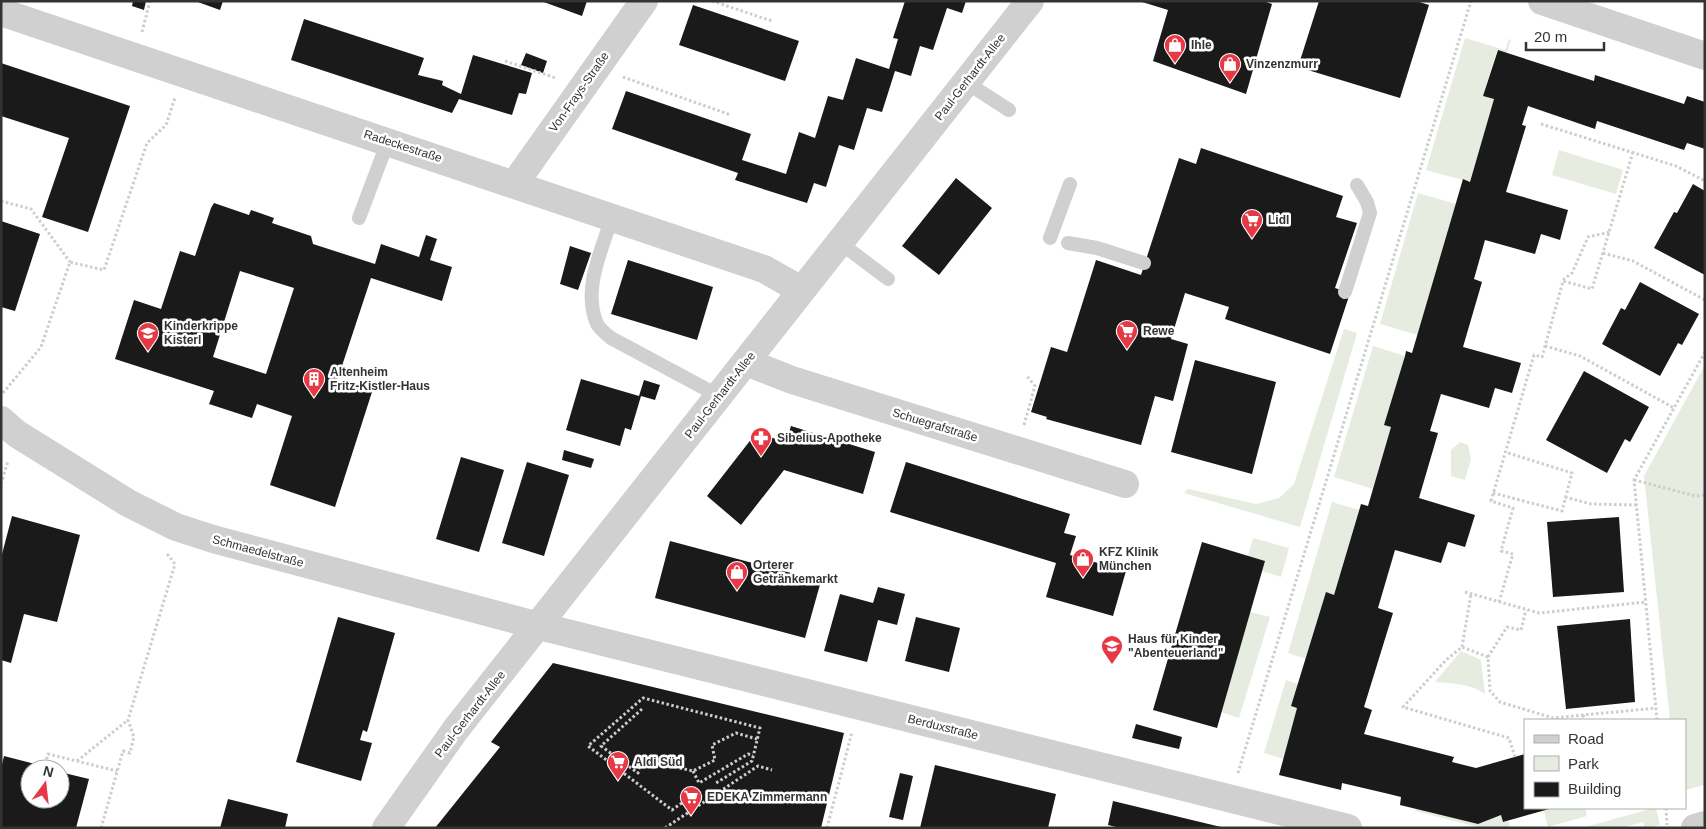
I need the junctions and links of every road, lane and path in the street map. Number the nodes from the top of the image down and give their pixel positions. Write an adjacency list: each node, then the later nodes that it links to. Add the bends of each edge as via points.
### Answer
1 (644, 1): 11 (street, Von-Frays-Straße)
2 (712, 1): 7 (path)
3 (1030, 1): 12 (street, Paul-Gerhardt-Allee)
4 (1471, 1): 82 (path)
5 (1542, 1): 8 (street)
6 (1, 12): 10 (street, Radeckestraße)
7 (772, 21)
8 (1705, 56)
9 (504, 61): 11 (path)
10 (183, 72): 16 (street, Radeckestraße); 30 (path, via 166,125 147,144 104,270)
11 (590, 77): 14 (path); 19 (street, Von-Frays-Straße)
12 (967, 83): 13 (lane); 27 (street, Paul-Gerhardt-Allee)
13 (1009, 110)
14 (731, 115)
15 (1541, 124): 17 (path)
16 (388, 141): 19 (street, Radeckestraße); 24 (lane)
17 (1633, 152): 18 (path, via 1676,166); 25 (path)
18 (1705, 181)
19 (515, 183): 23 (street, Radeckestraße)
20 (1070, 184): 26 (lane)
21 (1357, 185): 35 (lane, via 1368,202 1370,213)
22 (1, 201): 30 (path, via 31,209)
23 (612, 217): 34 (street, Radeckestraße, via 764,269); 42 (lane, via 591,289 598,326 611,338)
24 (360, 218)
25 (1610, 232): 29 (path); 33 (path, via 1588,237 1572,273)
26 (1050, 238)
27 (839, 242): 32 (lane); 34 (street, Paul-Gerhardt-Allee)
28 (1068, 242): 31 (lane)
29 (1603, 253): 33 (path, via 1592,289); 36 (path, via 1633,261)
30 (70, 262): 41 (path, via 41,347)
31 (1144, 263)
32 (888, 279)
33 (1563, 281): 37 (path)
34 (800, 290): 39 (street, Paul-Gerhardt-Allee)
35 (1345, 292)
36 (1705, 300)
37 (1545, 346): 43 (path, via 1580,356); 46 (path, via 1542,357 1534,355)
38 (1705, 352): 43 (path)
39 (746, 362): 42 (street, Paul-Gerhardt-Allee); 45 (street, Schuegrafstraße, via 792,380)
40 (1026, 375): 45 (path, via 1034,386)
41 (1, 396)
42 (720, 396): 59 (street, Paul-Gerhardt-Allee)
43 (1674, 408): 47 (path)
44 (1, 420): 53 (street, Schmaedelstraße, via 16,434 128,503)
45 (1016, 450): 48 (street, Schuegrafstraße)
46 (1505, 452): 49 (path); 51 (path, via 1572,473)
47 (1634, 480): 50 (path, via 1696,496); 52 (path)
48 (1125, 484)
49 (1493, 493): 51 (path, via 1556,511 1562,511); 56 (path, via 1491,501 1513,508 1502,551 1513,554)
50 (1705, 495)
51 (1565, 497): 52 (path, via 1591,504)
52 (1637, 505): 57 (path)
53 (176, 528): 59 (street, Schmaedelstraße); 68 (path, via 168,555 175,564)
54 (1465, 592): 55 (path)
55 (1471, 594): 56 (path); 60 (path)
56 (1498, 602): 58 (path)
57 (1646, 602): 58 (path, via 1539,613); 63 (path)
58 (1526, 610): 61 (path, via 1521,630 1508,627)
59 (539, 626): 62 (street, Berduxstraße); 80 (street, Paul-Gerhardt-Allee, via 456,729)
60 (1462, 647): 61 (path); 71 (path, via 1404,707 1510,738)
61 (1488, 657): 65 (path, via 1490,691 1500,702 1553,718)
62 (858, 706): 82 (street, Berduxstraße); 89 (path)
63 (1656, 708): 65 (path); 67 (path)
64 (642, 709): 78 (path, via 601,746 638,773 641,759)
65 (1584, 715): 66 (path)
66 (1585, 719)
67 (1657, 719)
68 (128, 720): 75 (path); 77 (path, via 134,737 130,753 123,751)
69 (757, 739): 70 (path); 78 (path, via 736,733 712,745 716,760); 81 (path, via 760,728 643,698 588,746 672,810)
70 (753, 755): 78 (path, via 748,754 699,783); 79 (path, via 752,761)
71 (1516, 757)
72 (47, 759): 73 (path, via 48,754)
73 (69, 759)
74 (70, 759): 75 (path)
75 (77, 761): 77 (path)
76 (772, 770): 88 (path, via 758,766)
77 (117, 771): 85 (path)
78 (693, 771)
79 (716, 783)
80 (412, 791): 86 (street, Paul-Gerhardt-Allee); 87 (street)
81 (686, 800)
82 (1230, 800): 90 (street, Berduxstraße)
83 (1666, 809): 91 (path)
84 (1705, 825): 92 (street)
85 (101, 828)
86 (386, 828)
87 (409, 828)
88 (666, 828)
89 (827, 828)
90 (1348, 828)
91 (1667, 828)
92 (1694, 828)

